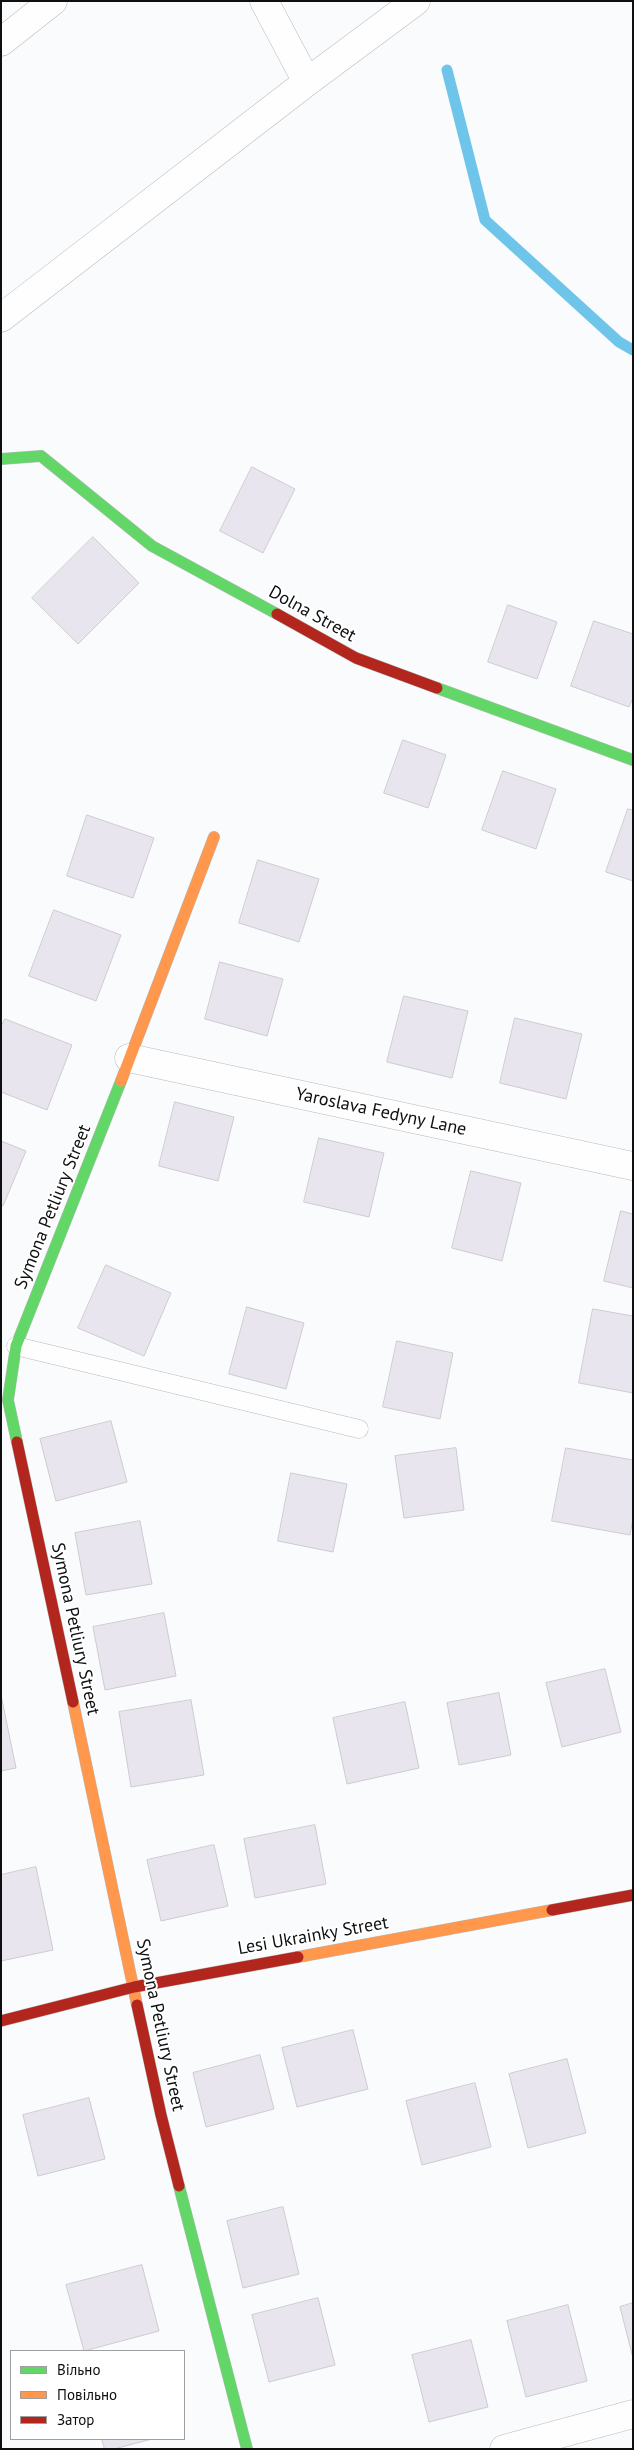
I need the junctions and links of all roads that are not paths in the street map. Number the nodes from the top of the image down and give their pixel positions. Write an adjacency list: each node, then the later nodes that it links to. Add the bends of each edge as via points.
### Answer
1 (53, 1): 4 (street)
2 (264, 1): 5 (street)
3 (416, 1): 5 (street)
4 (1, 42)
5 (307, 82): 6 (street)
6 (1, 318)
7 (1, 459): 8 (street, Dolna Street, via 41,456 152,546 356,658)
8 (633, 760)
9 (214, 837): 10 (street, Symona Petliury Street)
10 (129, 1058): 11 (street, Yaroslava Fedyny Lane); 12 (street, Symona Petliury Street, via 80,1190)
11 (633, 1166)
12 (16, 1346): 13 (lane); 15 (street, Symona Petliury Street, via 8,1400)
13 (359, 1429)
14 (633, 1895): 15 (street, Lesi Ukrainky Street)
15 (134, 1987): 16 (street, Lesi Ukrainky Street); 18 (street, Symona Petliury Street, via 161,2115)
16 (1, 2021)
17 (633, 2414): 19 (street)
18 (247, 2449)
19 (504, 2449)

